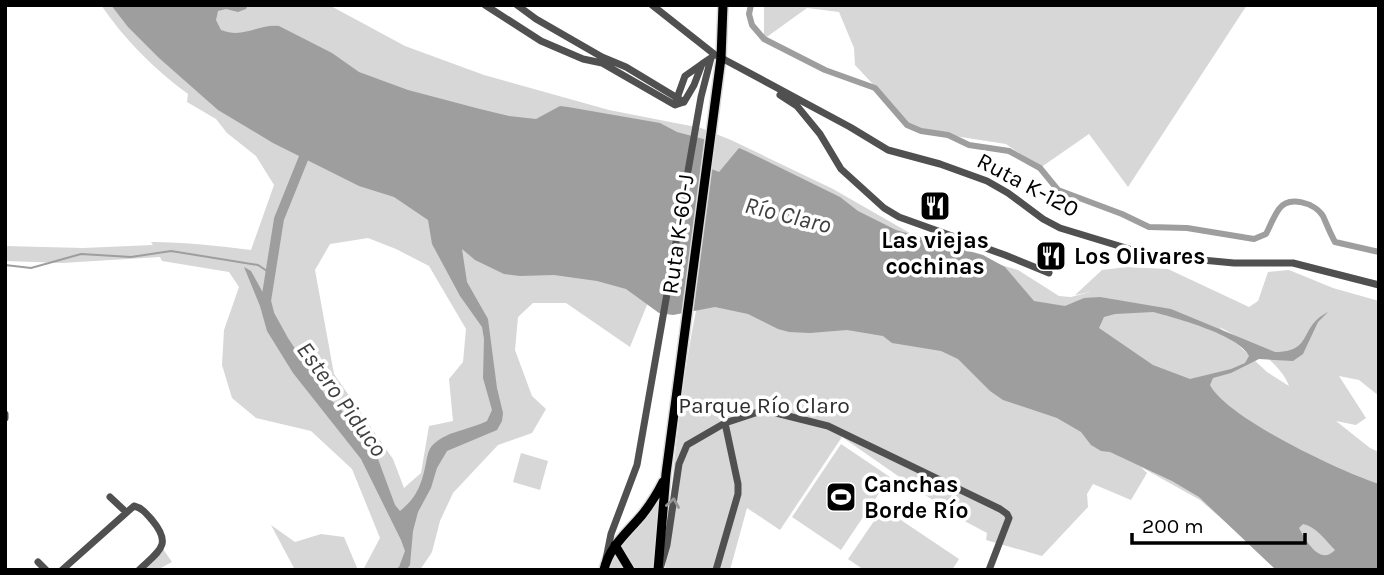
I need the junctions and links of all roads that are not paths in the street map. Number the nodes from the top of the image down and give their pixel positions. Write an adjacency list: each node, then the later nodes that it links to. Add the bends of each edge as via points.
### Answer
1 (485, 5): 6 (street)
2 (516, 5): 5 (street)
3 (652, 5): 7 (street, Ruta K-120)
4 (723, 5): 7 (main road, Ruta K-60-J)
5 (551, 28): 6 (street); 10 (street, via 626,67)
6 (541, 41): 10 (street, via 602,63)
7 (715, 57): 8 (street); 9 (street, Ruta K-120); 16 (main road, Ruta K-60-J, via 719,73)
8 (705, 66): 10 (street, via 685,76); 11 (street)
9 (760, 80): 13 (street, via 797,106 841,169 884,208); 14 (street, Ruta K-120, via 888,150 987,181 1043,219 1077,234 1157,256 1293,263)
10 (678, 102)
11 (688, 171)
12 (686, 185): 19 (street, via 637,465)
13 (1049, 273)
14 (1379, 285)
15 (728, 421): 28 (street, one-way to 15, via 684,452 695,439); 29 (street, via 738,494); 30 (street, via 764,411 815,421 1000,509 1009,518)
16 (667, 470): 20 (main road, via 656,495); 28 (main road, Ruta K-60-J)
17 (110, 498): 18 (street)
18 (126, 512): 24 (street); 25 (street, via 134,506 143,509 162,531 160,550)
19 (611, 534): 20 (street); 21 (street)
20 (615, 545): 21 (main road); 27 (main road)
21 (606, 559): 26 (main road)
22 (38, 562): 23 (street)
23 (46, 570)
24 (62, 570)
25 (139, 570)
26 (604, 570)
27 (630, 570)
28 (659, 570)
29 (716, 570)
30 (989, 570)

